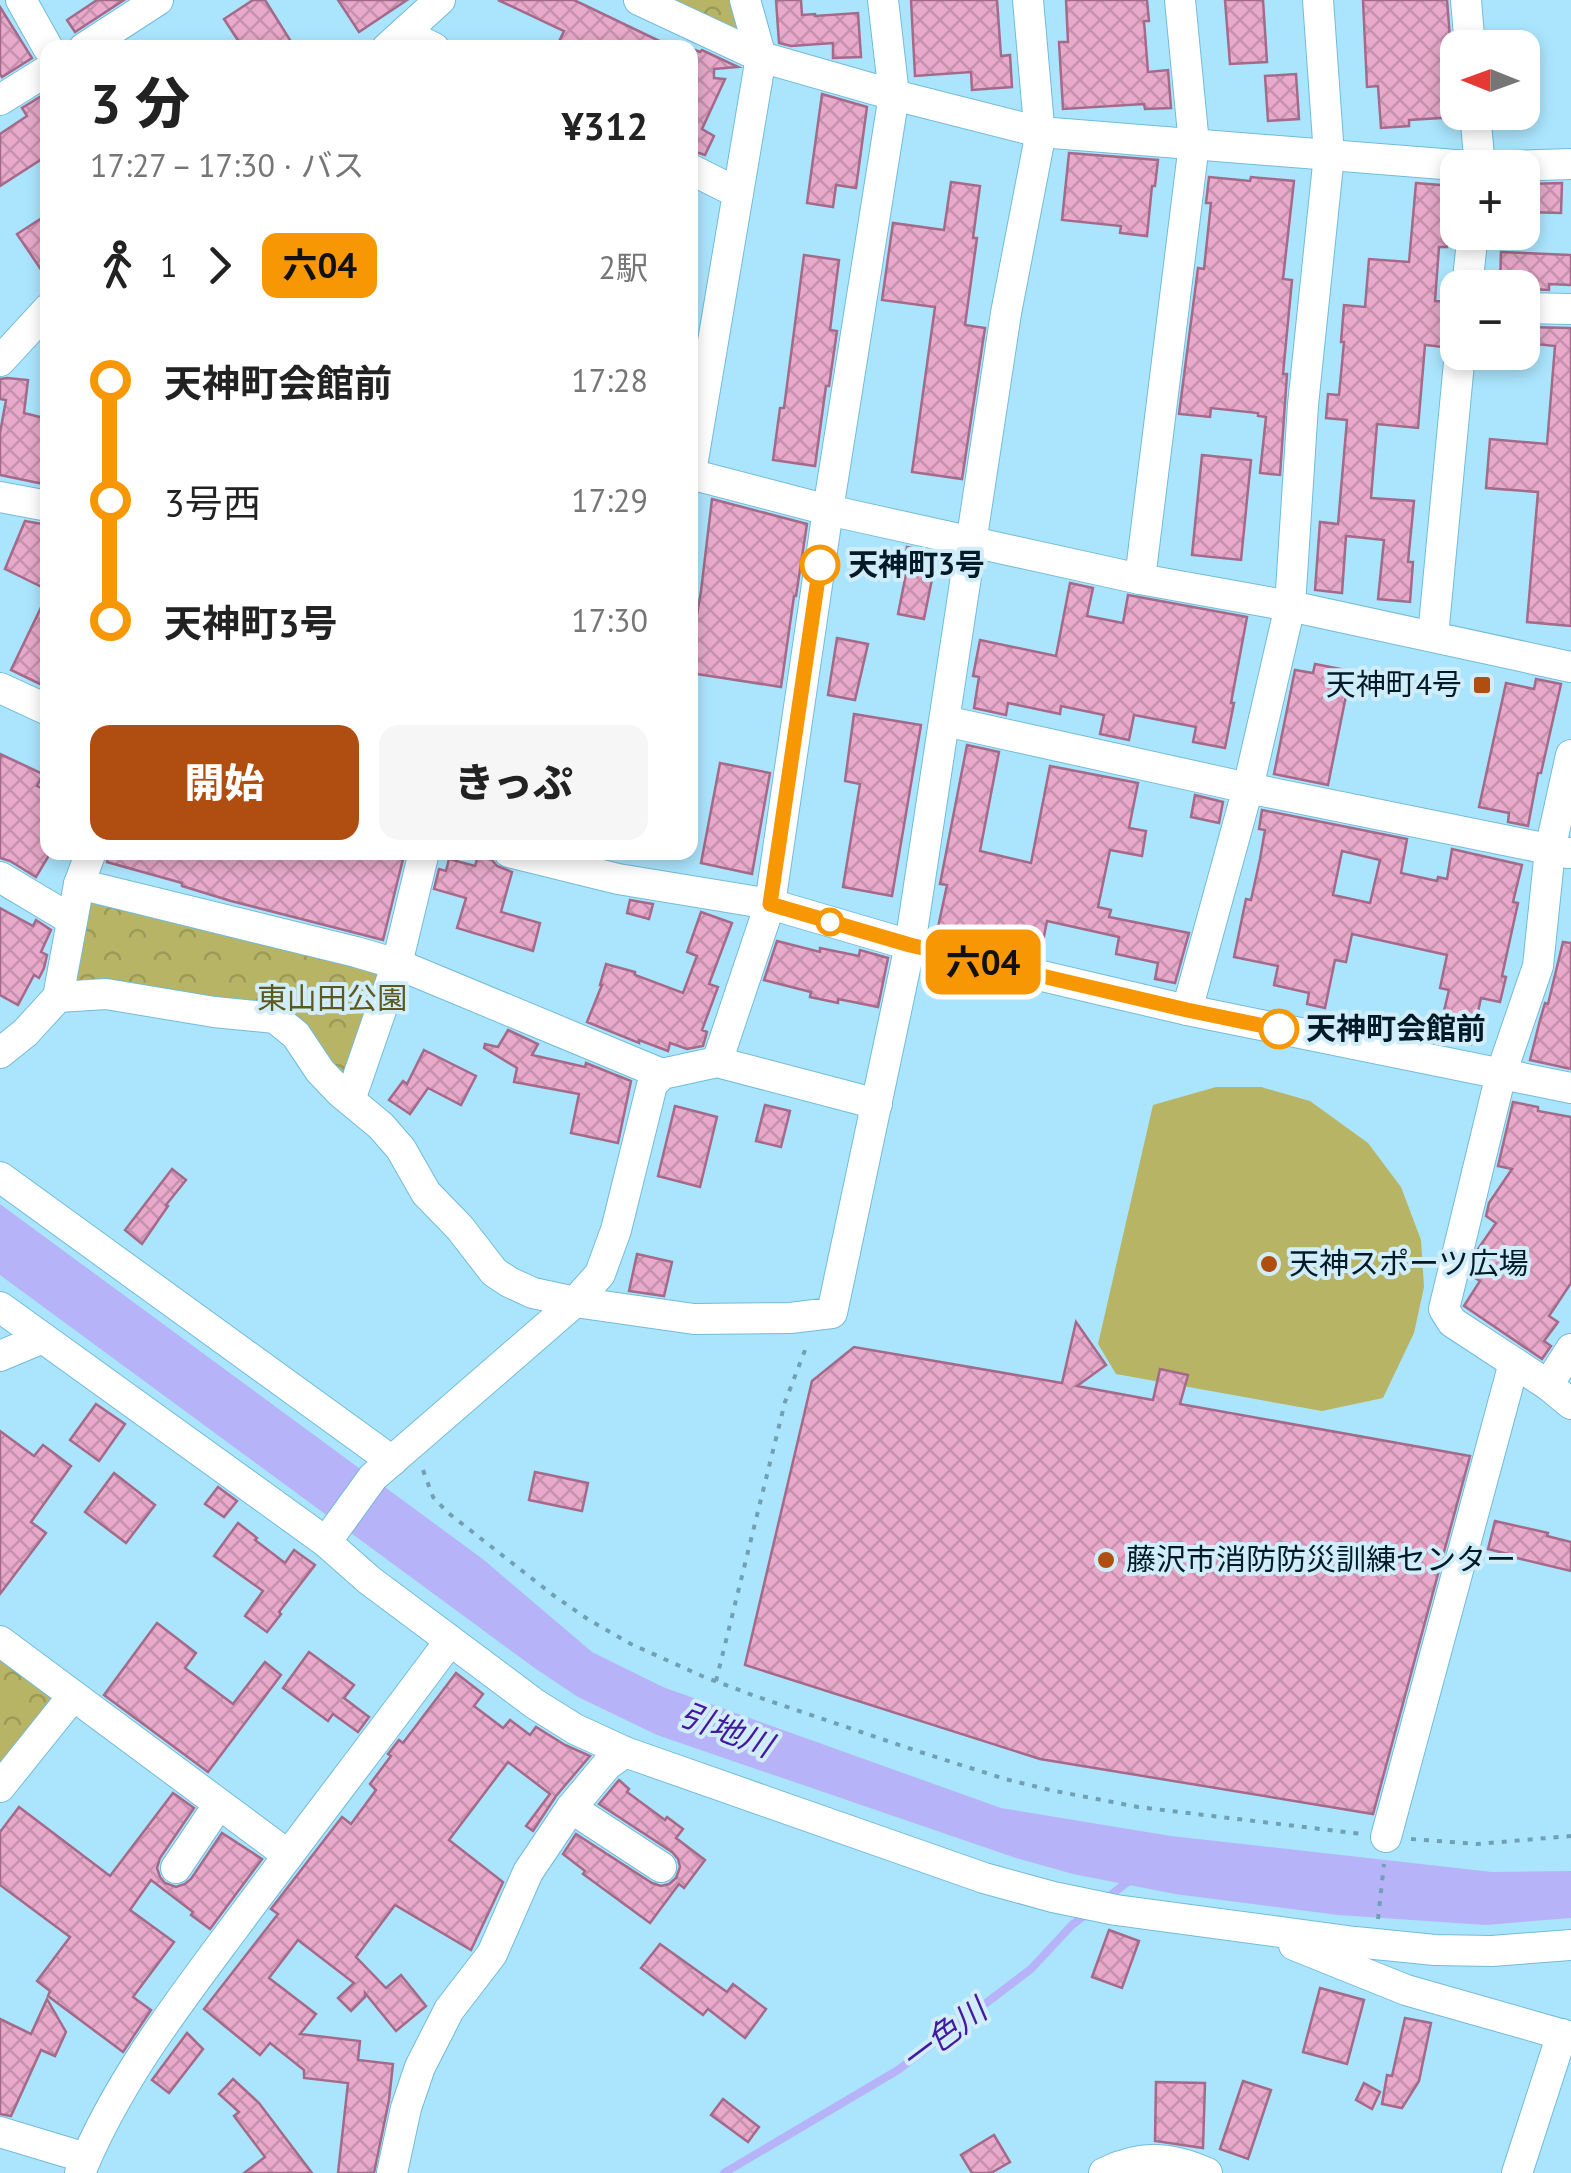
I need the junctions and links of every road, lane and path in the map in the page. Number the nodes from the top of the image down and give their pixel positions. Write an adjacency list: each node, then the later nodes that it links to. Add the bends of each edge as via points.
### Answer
1 (21, 0): 12 (street)
2 (158, 0): 13 (street)
3 (440, 0): 14 (street)
4 (639, 0): 15 (street)
5 (744, 0): 15 (street)
6 (883, 0): 17 (street)
7 (1028, 0): 19 (street)
8 (1180, 0): 20 (street)
9 (1318, 0): 21 (street)
10 (1466, 0): 11 (street)
11 (1468, 30)
12 (44, 40)
13 (96, 40)
14 (395, 40)
15 (761, 57): 17 (street); 26 (street)
16 (40, 75): 18 (street)
17 (894, 95): 19 (street); 37 (street)
18 (0, 100)
19 (1040, 132): 20 (street); 38 (street)
20 (1194, 144): 21 (street); 39 (street)
21 (1328, 156): 22 (street); 40 (street)
22 (1440, 164)
23 (1571, 164): 24 (street)
24 (1540, 165)
25 (698, 174): 26 (street)
26 (738, 192): 30 (street)
27 (1540, 308): 28 (street)
28 (1571, 309)
29 (40, 318): 31 (street)
30 (702, 328): 33 (street)
31 (0, 361)
32 (1458, 370): 41 (street)
33 (698, 377)
34 (698, 478): 37 (street)
35 (0, 497): 36 (street)
36 (40, 504)
37 (828, 510): 38 (street); 55 (street)
38 (972, 541): 39 (street); 45 (street)
39 (1140, 579): 40 (street)
40 (1290, 606): 41 (street); 47 (street)
41 (1433, 636): 42 (street)
42 (1571, 667)
43 (0, 688): 44 (street)
44 (40, 706)
45 (945, 721): 47 (street); 57 (street)
46 (1571, 755): 48 (street)
47 (1248, 788): 48 (street); 60 (street)
48 (1561, 852): 64 (street, via 1538,966)
49 (88, 860): 54 (street)
50 (422, 860): 58 (street)
51 (573, 860): 52 (street)
52 (621, 866): 55 (street)
53 (0, 876): 56 (street)
54 (79, 884): 56 (street); 58 (street)
55 (770, 904): 57 (street); 62 (street)
56 (72, 920): 59 (street)
57 (910, 945): 60 (street); 67 (street)
58 (397, 964): 63 (street); 66 (street)
59 (58, 997): 61 (street); 66 (street, via 106,994 275,1018)
60 (1187, 1010): 64 (street)
61 (0, 1054)
62 (716, 1062): 63 (street); 67 (street)
63 (662, 1074): 69 (street, via 652,1085 600,1274)
64 (1501, 1074): 65 (street); 75 (street, via 1444,1308 1452,1322)
65 (1571, 1088)
66 (350, 1100): 69 (street, via 401,1149 426,1193 494,1272 533,1293)
67 (877, 1104): 71 (street)
68 (0, 1177): 77 (street)
69 (575, 1302): 71 (street, via 694,1319); 77 (street)
70 (0, 1307): 72 (street)
71 (827, 1313): 81 (path, via 785,1402)
72 (43, 1338): 74 (street); 78 (street)
73 (1571, 1349): 76 (street)
74 (0, 1356)
75 (1514, 1364): 76 (street); 88 (street)
76 (1559, 1394)
77 (392, 1461): 78 (street); 81 (path, via 420,1462 433,1497 447,1512 589,1620)
78 (331, 1536): 80 (street, via 370,1580)
79 (0, 1641): 82 (street)
80 (449, 1642): 83 (street, via 534,1704); 89 (street)
81 (716, 1681): 88 (path, via 1050,1790)
82 (73, 1696): 84 (street); 85 (street)
83 (625, 1752): 86 (street); 92 (street, via 1001,1883 1116,1910)
84 (0, 1787)
85 (219, 1804): 89 (street); 91 (street)
86 (571, 1808): 90 (street); 98 (street, via 528,1872 492,1954 449,2010 420,2066)
87 (1571, 1836): 88 (path)
88 (1386, 1843): 93 (path)
89 (288, 1855): 97 (street, via 140,2056)
90 (661, 1867)
91 (176, 1868)
92 (1258, 1930): 94 (street, via 1435,1950); 95 (street, via 1406,1990)
93 (1377, 1930)
94 (1571, 1945)
95 (1567, 2036): 101 (street)
96 (0, 2132): 97 (street)
97 (83, 2165)
98 (392, 2173)
99 (1104, 2173): 100 (street, via 1126,2162 1157,2159)
100 (1207, 2173)
101 (1517, 2173)

